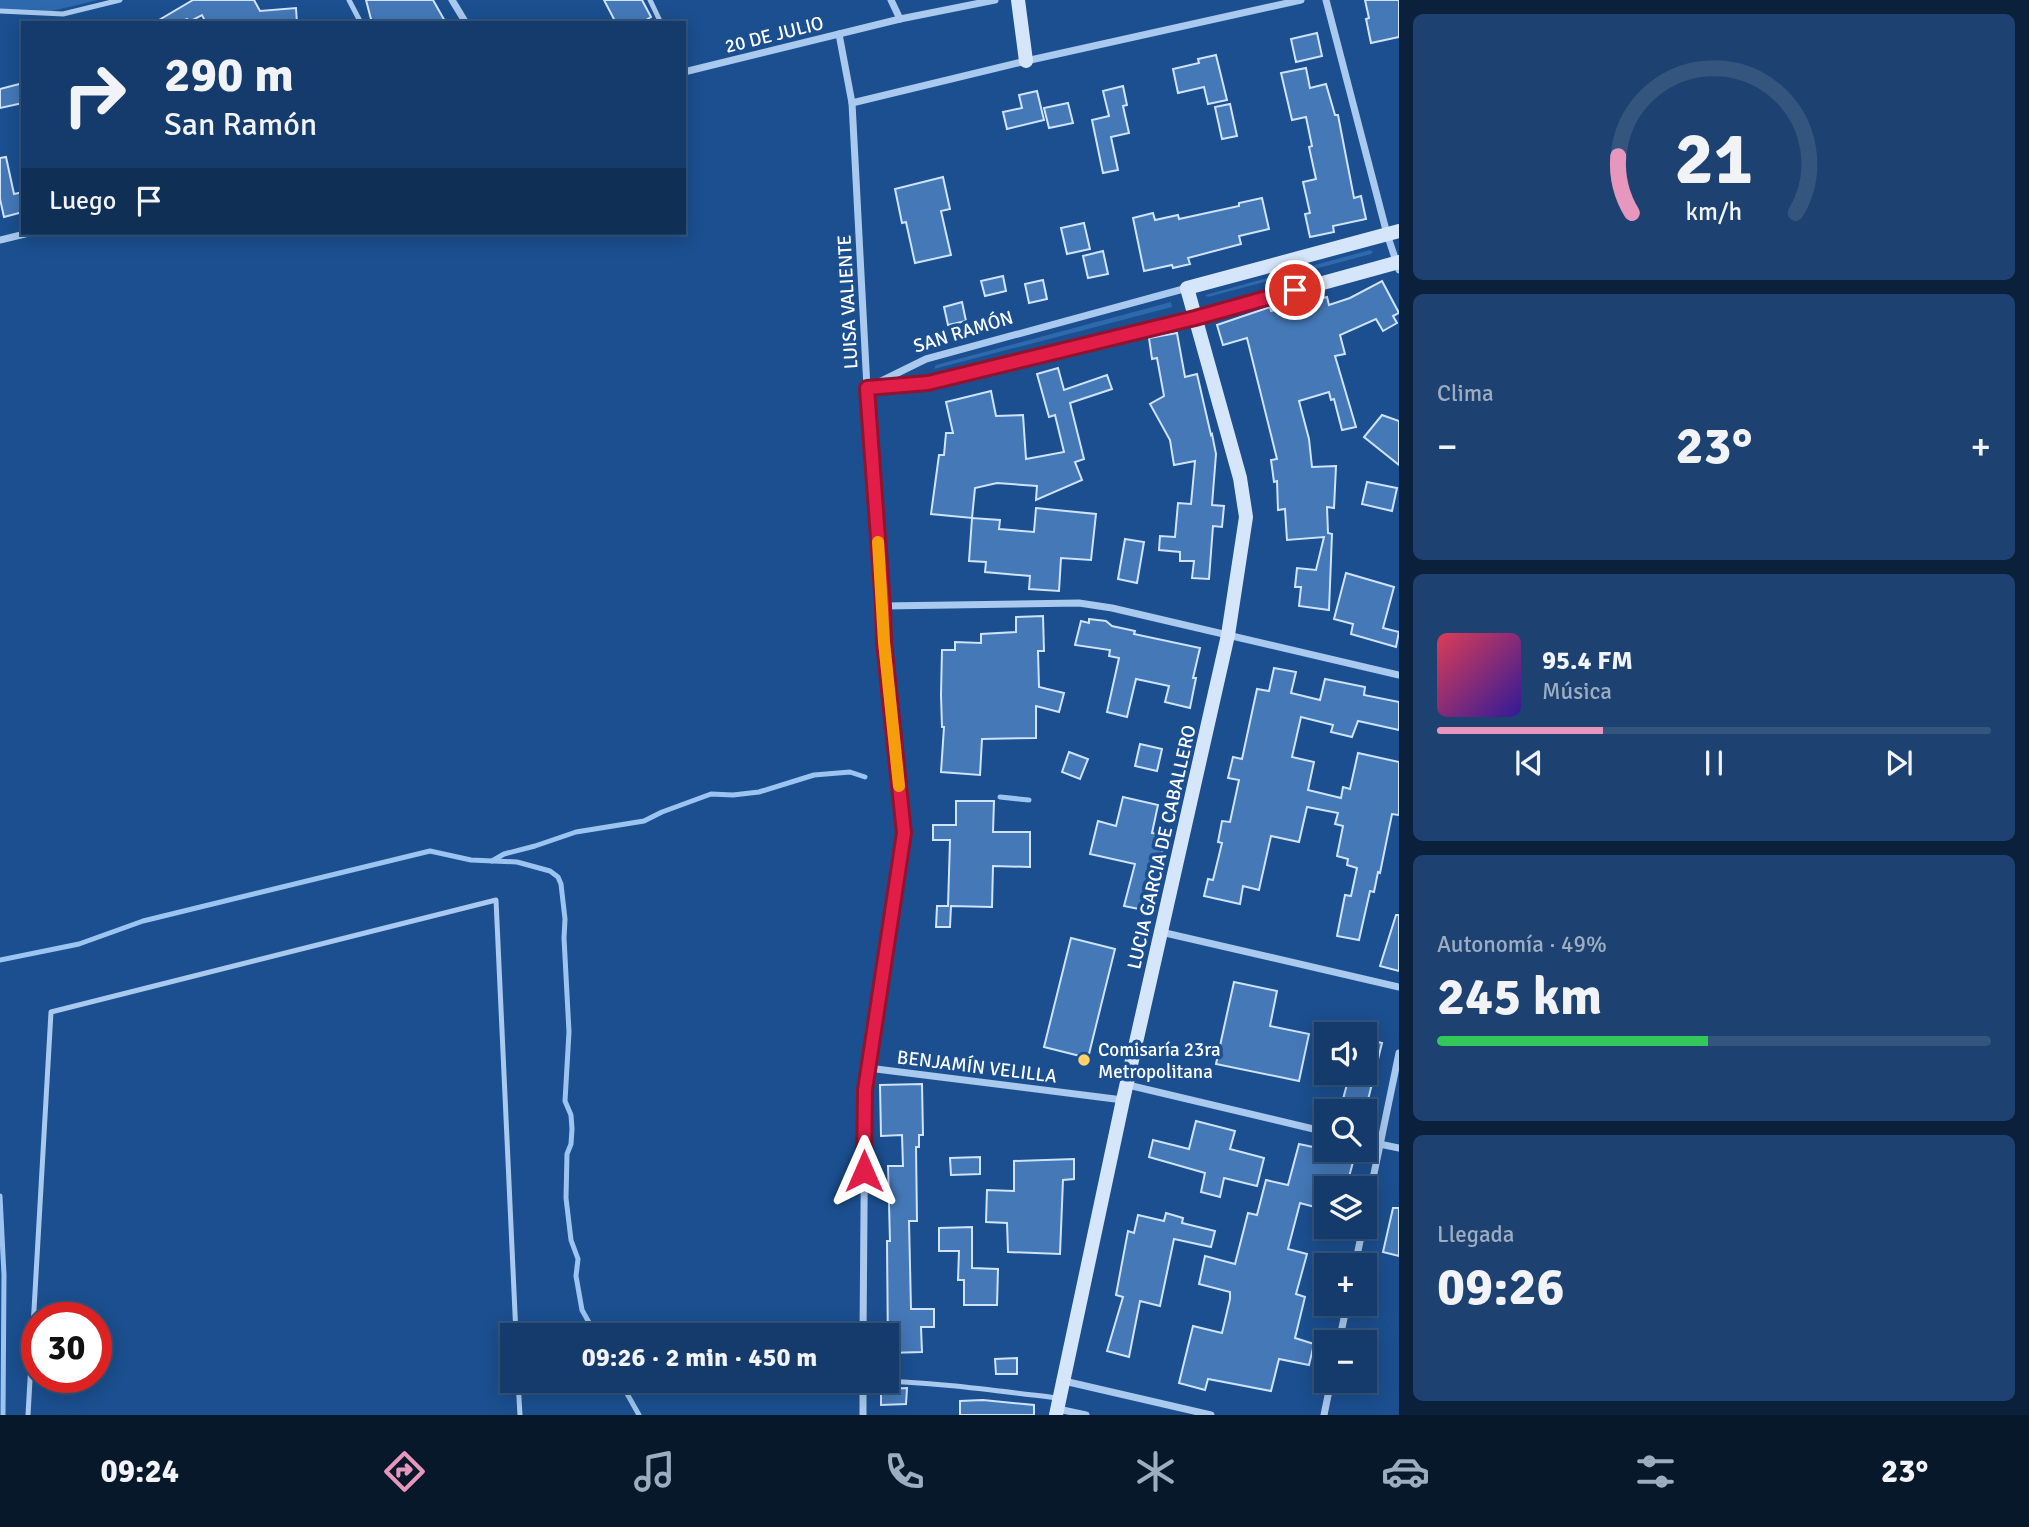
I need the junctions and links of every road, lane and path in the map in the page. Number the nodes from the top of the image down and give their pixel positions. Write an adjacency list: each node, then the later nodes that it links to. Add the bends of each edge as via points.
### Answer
1 (120, 0): 10 (lane, via 63,14)
2 (349, 0): 12 (lane)
3 (452, 0): 13 (street)
4 (650, 0): 14 (lane)
5 (891, 0): 11 (street)
6 (995, 0): 11 (street, 20 DE JULIO)
7 (1018, 0): 16 (street)
8 (1301, 0): 16 (street)
9 (1325, 0): 19 (street)
10 (0, 11)
11 (900, 19): 15 (street, 20 DE JULIO)
12 (360, 21)
13 (465, 21)
14 (661, 21)
15 (839, 34): 17 (street, 20 DE JULIO); 18 (street, LUISA VALIENTE)
16 (1026, 61): 18 (street)
17 (686, 71)
18 (852, 103): 25 (street, LUISA VALIENTE)
19 (1393, 233): 22 (street); 23 (street, SAN RAMÓN)
20 (21, 235): 21 (street)
21 (0, 240)
22 (1398, 265): 24 (street, SAN RAMÓN)
23 (1188, 288): 24 (street, LUCIA GARCIA DE CABALLERO); 25 (street, SAN RAMÓN, via 926,359)
24 (1195, 318): 25 (street, SAN RAMÓN, via 928,383); 27 (street, LUCIA GARCIA DE CABALLERO, via 1240,478 1246,517)
25 (867, 388): 26 (street, LUISA VALIENTE)
26 (883, 606): 27 (street, via 1079,603); 32 (street, LUISA VALIENTE, via 904,833)
27 (1228, 635): 28 (street); 29 (street, LUCIA GARCIA DE CABALLERO)
28 (1399, 675)
29 (1161, 932): 30 (street); 33 (street, LUCIA GARCIA DE CABALLERO)
30 (1399, 987)
31 (1399, 1053): 37 (street)
32 (868, 1068): 34 (street, BENJAMÍN VELILLA); 41 (street, LUISA VALIENTE)
33 (1128, 1085): 34 (street, LUCIA GARCIA DE CABALLERO); 35 (street)
34 (1123, 1100): 43 (street, LUCIA GARCIA DE CABALLERO)
35 (1314, 1129)
36 (1377, 1144): 37 (street)
37 (1380, 1145): 38 (street); 39 (street)
38 (1399, 1148)
39 (1374, 1176)
40 (515, 1323): 48 (lane, via 496,900 51,1012)
41 (863, 1323)
42 (899, 1381): 47 (lane, via 958,1385)
43 (1064, 1381): 47 (street, LUCIA GARCIA DE CABALLERO); 52 (street)
44 (519, 1393): 49 (lane)
45 (863, 1393): 50 (street)
46 (1329, 1393): 53 (street)
47 (1058, 1407): 51 (street)
48 (28, 1415)
49 (520, 1415)
50 (863, 1415)
51 (1086, 1415)
52 (1211, 1415)
53 (1324, 1415)

